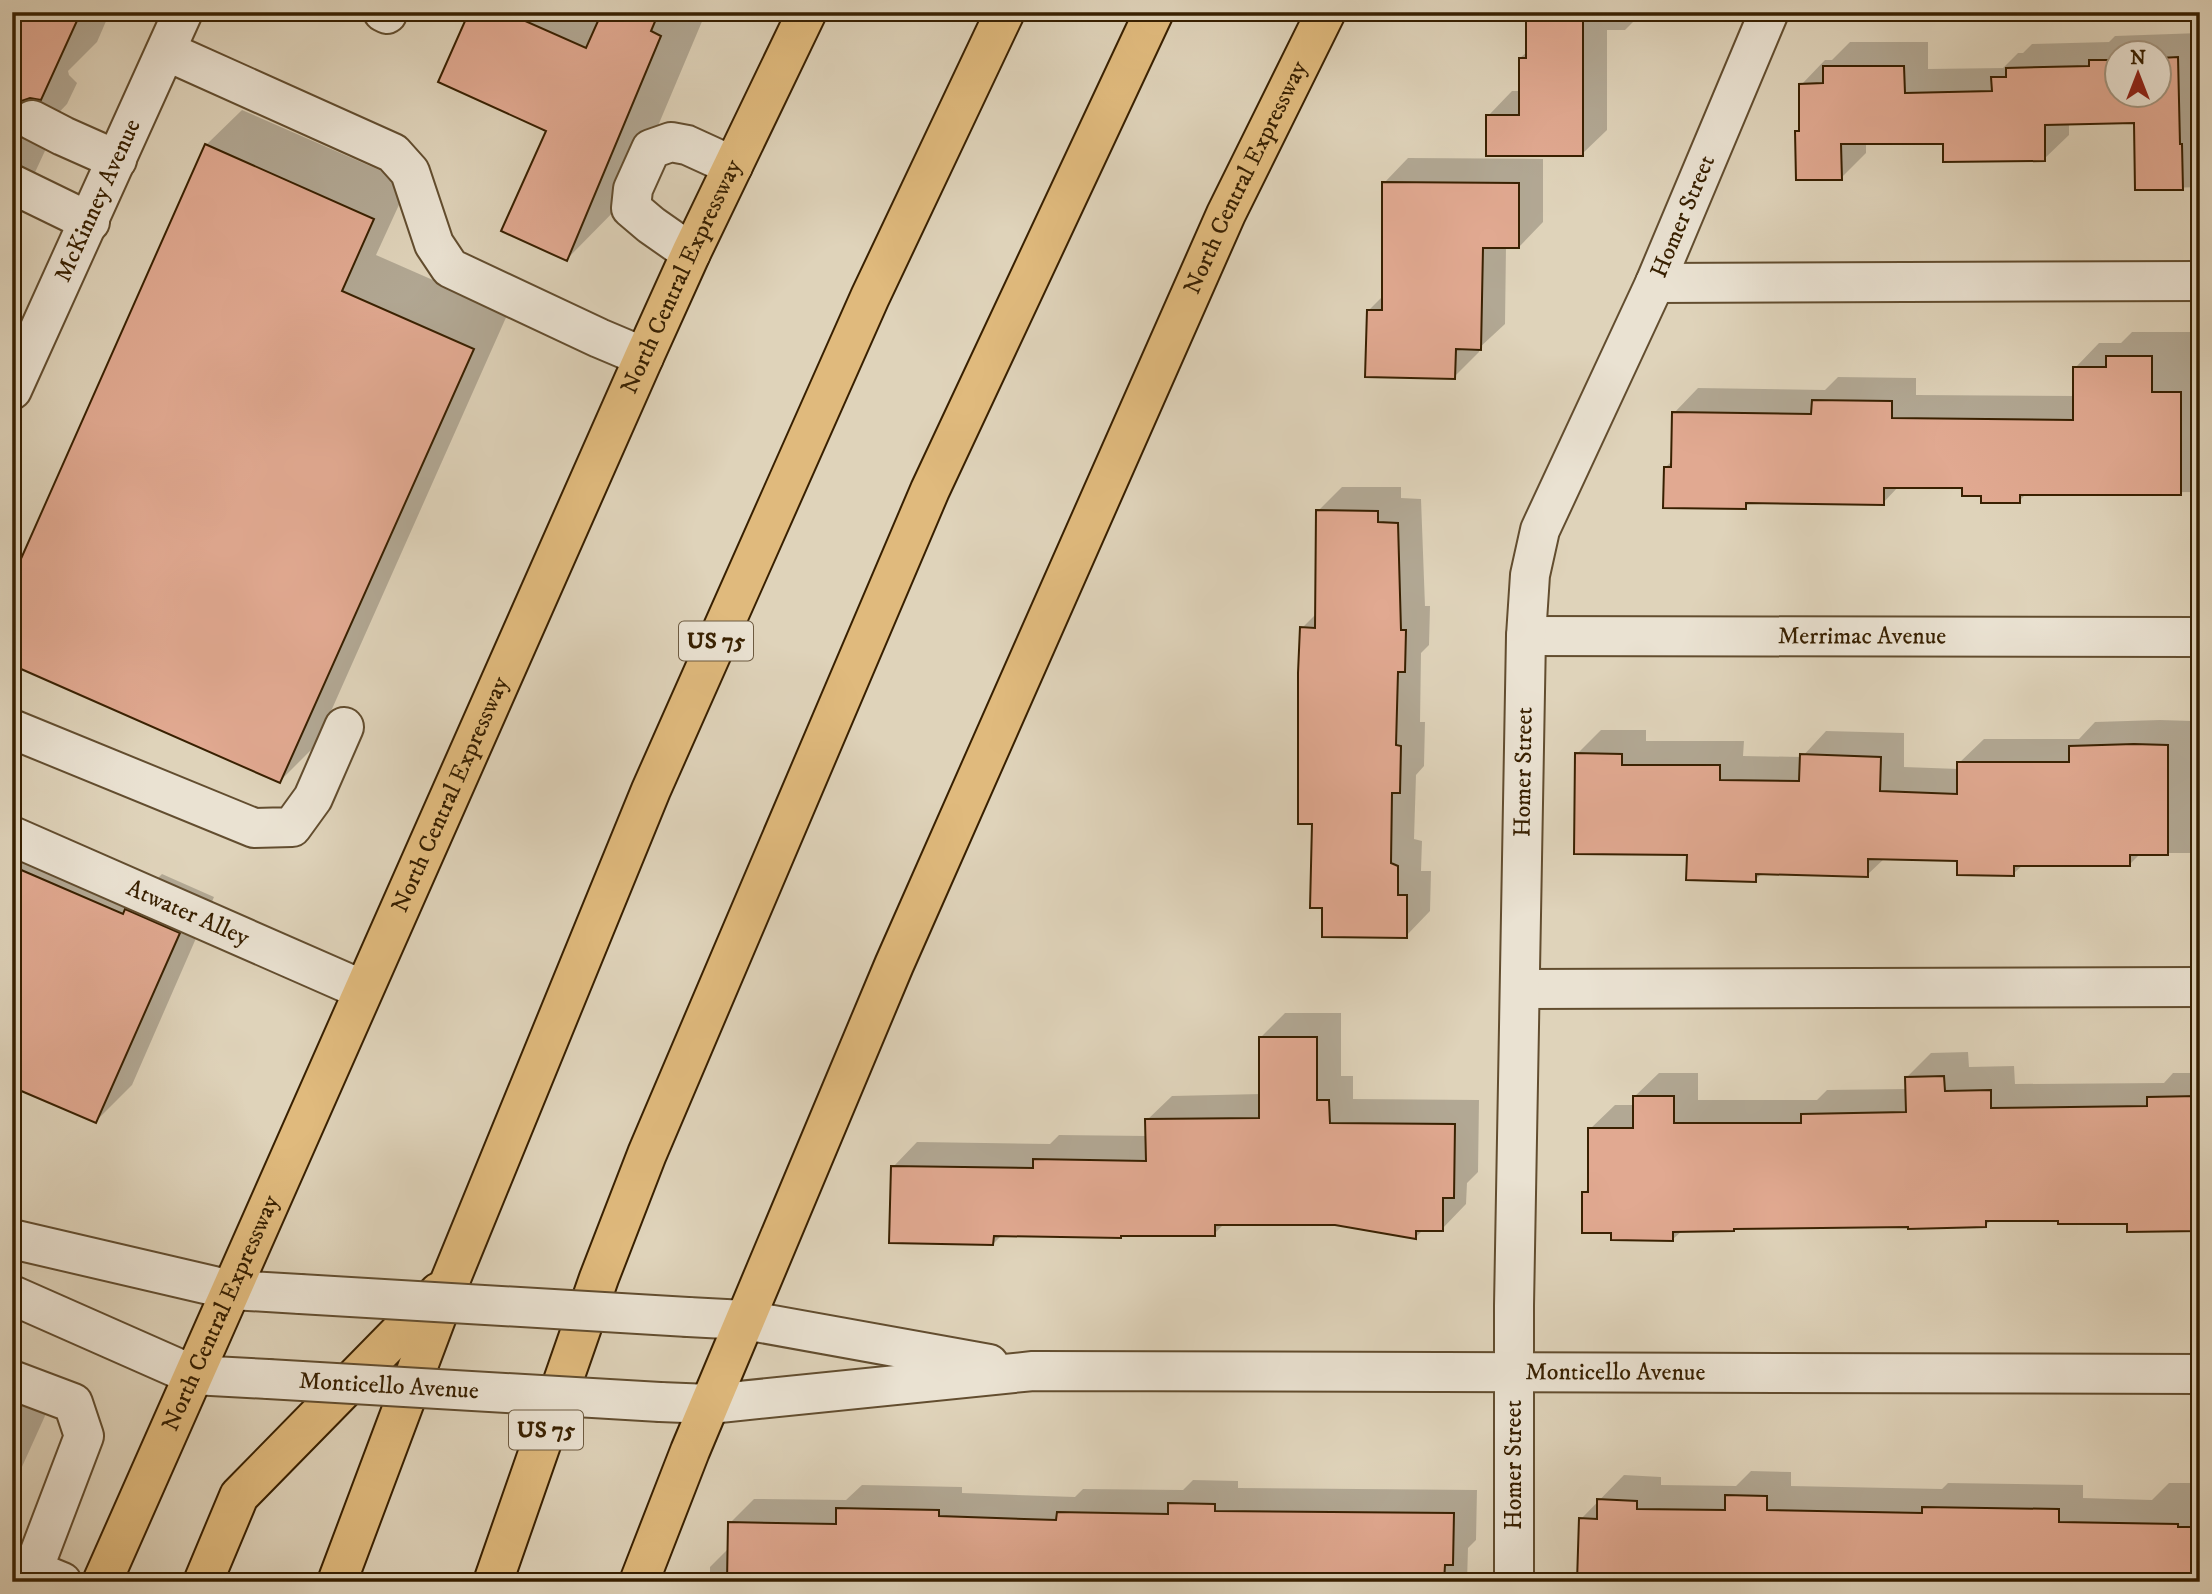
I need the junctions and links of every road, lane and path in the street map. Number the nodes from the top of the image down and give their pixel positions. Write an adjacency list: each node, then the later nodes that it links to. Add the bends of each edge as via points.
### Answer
1 (183, 12): 7 (street, McKinney Avenue)
2 (807, 12): 10 (main road, North Central Expressway)
3 (1005, 12): 27 (main road, US 75, via 870,297 717,638)
4 (1154, 12): 41 (main road, US 75, via 930,490 647,1154)
5 (1326, 12): 30 (main road, North Central Expressway, via 1221,227 894,965)
6 (1769, 12): 15 (street, Homer Street)
7 (166, 51): 9 (street, McKinney Avenue); 16 (street, via 393,153 410,172 434,244 450,268)
8 (32, 120): 9 (street)
9 (117, 160): 12 (street, McKinney Avenue)
10 (733, 166): 13 (main road, North Central Expressway); 13 (street, via 687,145 671,142 651,149 633,189 631,208)
11 (12, 184): 12 (street)
12 (90, 222): 17 (street, McKinney Avenue)
13 (691, 253): 16 (main road, North Central Expressway)
14 (2200, 281): 15 (street)
15 (1656, 283): 18 (street, Homer Street, via 1540,530 1530,575)
16 (645, 357): 25 (main road, North Central Expressway)
17 (16, 370)
18 (1525, 636): 19 (street, Merrimac Avenue); 24 (street, Homer Street)
19 (2200, 637)
20 (344, 727): 21 (street, via 313,799 292,827 254,828)
21 (12, 729)
22 (12, 836): 25 (street, Atwater Alley)
23 (2200, 987): 24 (street)
24 (1521, 989): 32 (street, Homer Street)
25 (363, 990): 28 (main road, North Central Expressway)
26 (12, 1239): 28 (street, Monticello Avenue)
27 (450, 1280): 39 (main road, via 239,1496); 40 (main road, US 75)
28 (230, 1290): 30 (street, Monticello Avenue, bridge); 34 (main road, North Central Expressway)
29 (12, 1295): 34 (street, Monticello Avenue)
30 (745, 1320): 31 (street, Monticello Avenue); 36 (main road, North Central Expressway)
31 (1033, 1371): 32 (street, Monticello Avenue); 36 (street, Monticello Avenue)
32 (1514, 1373): 33 (street, Monticello Avenue); 43 (street, Homer Street)
33 (2200, 1374)
34 (193, 1375): 36 (street, Monticello Avenue, bridge); 38 (main road, North Central Expressway)
35 (12, 1380): 37 (street, via 73,1403 84,1436 33,1570)
36 (710, 1404): 42 (main road, North Central Expressway)
37 (62, 1582)
38 (102, 1582)
39 (203, 1582)
40 (337, 1582)
41 (492, 1582)
42 (639, 1582)
43 (1514, 1582)

